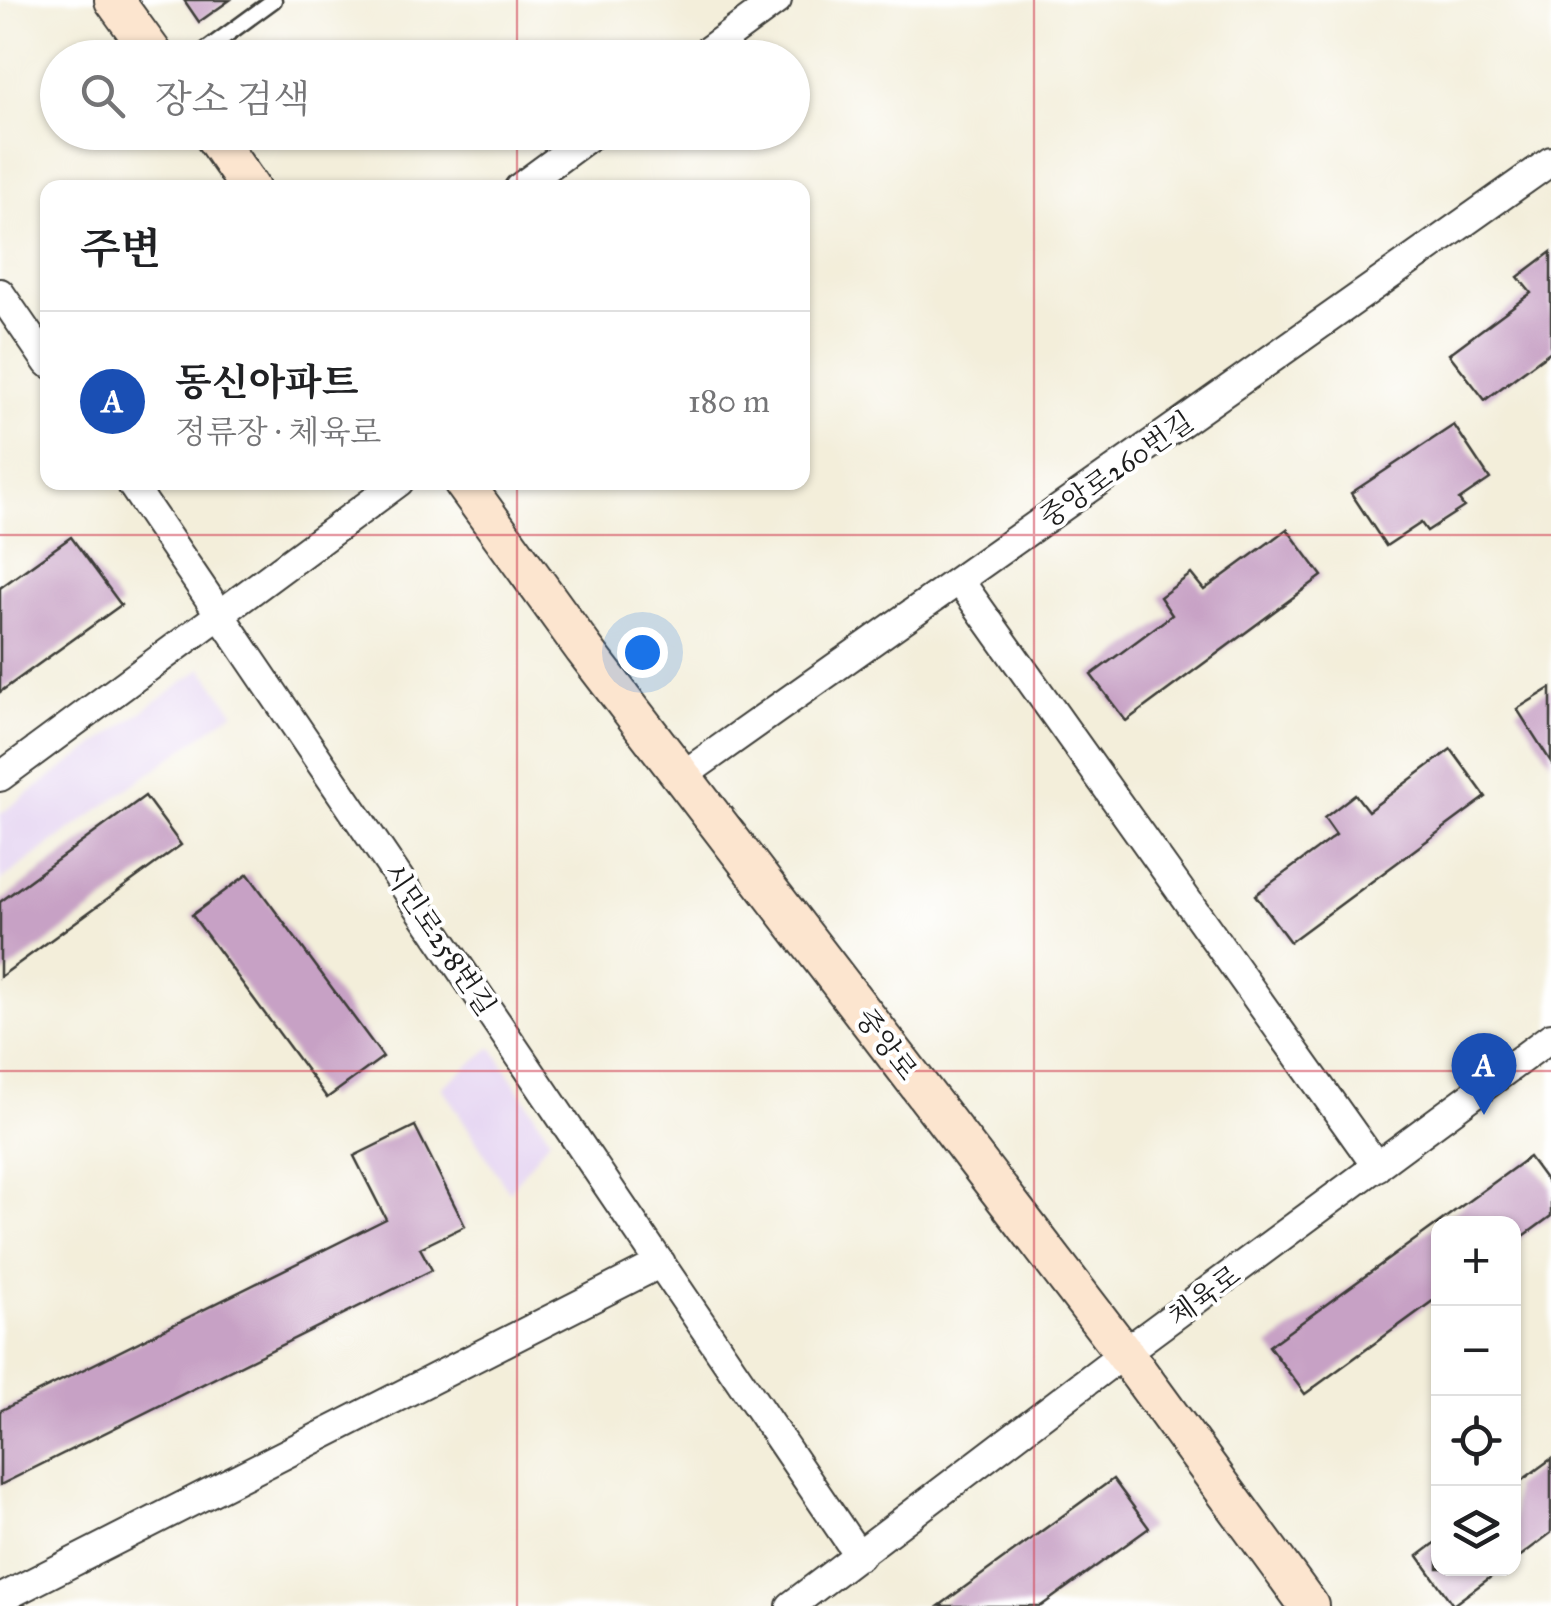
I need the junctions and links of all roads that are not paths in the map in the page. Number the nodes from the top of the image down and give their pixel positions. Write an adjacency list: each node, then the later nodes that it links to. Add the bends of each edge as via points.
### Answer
1 (114, 0): 4 (street)
2 (274, 0): 5 (lane)
3 (777, 0): 6 (street)
4 (143, 40)
5 (220, 40)
6 (723, 40)
7 (223, 150): 10 (street)
8 (571, 150): 11 (street)
9 (1551, 162): 17 (street, 중앙로260번길)
10 (244, 180)
11 (530, 180)
12 (0, 293): 13 (street)
13 (40, 350)
14 (135, 490): 18 (street, 시민로258번길)
15 (388, 490): 18 (street)
16 (469, 490): 19 (street, 중앙로)
17 (959, 580): 19 (street, 중앙로260번길); 22 (street)
18 (220, 615): 20 (street); 23 (street, 시민로258번길)
19 (682, 776): 24 (street, 중앙로)
20 (0, 777)
21 (1551, 1037): 22 (street, 체육로)
22 (1377, 1168): 24 (street, 체육로)
23 (661, 1263): 25 (street); 26 (street)
24 (1124, 1354): 25 (street, 체육로); 28 (street, 중앙로)
25 (859, 1556): 27 (street, 체육로)
26 (0, 1599)
27 (791, 1606)
28 (1309, 1606)

